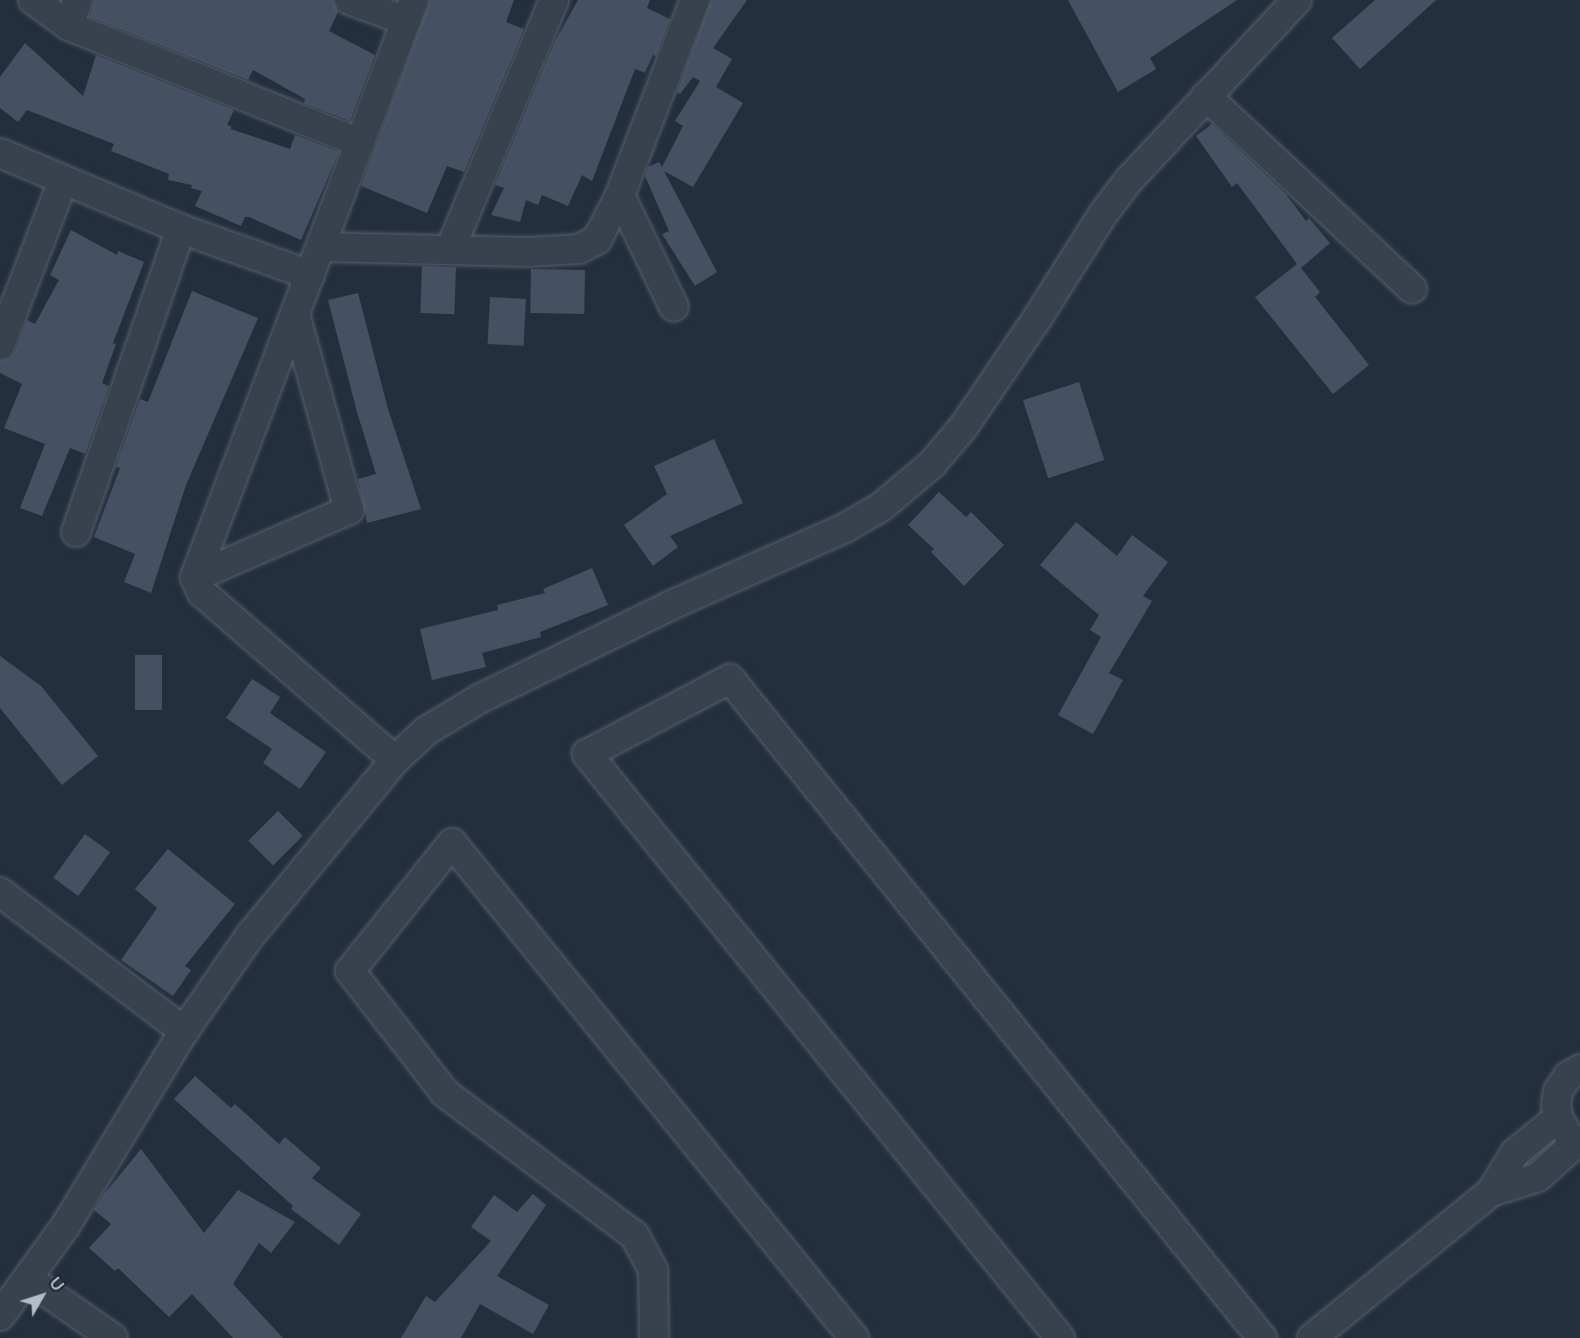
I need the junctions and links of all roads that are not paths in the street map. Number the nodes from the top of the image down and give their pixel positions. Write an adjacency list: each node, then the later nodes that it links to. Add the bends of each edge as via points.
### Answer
1 (33, 0): 7 (street)
2 (349, 0): 6 (street)
3 (554, 0): 15 (street)
4 (695, 0): 12 (street)
5 (1297, 0): 8 (street)
6 (410, 11): 9 (street)
7 (74, 13): 9 (street)
8 (1206, 96): 17 (street); 23 (street, via 1103,214 964,426 932,464 881,507 845,528 676,603 479,699 426,731)
9 (360, 143): 14 (street)
10 (0, 153): 11 (street)
11 (63, 180): 13 (street); 20 (street)
12 (620, 195): 15 (street, via 597,240 579,249); 18 (street)
13 (181, 229): 16 (street); 21 (street)
14 (322, 247): 15 (street); 16 (street)
15 (450, 250)
16 (310, 275): 19 (street)
17 (1412, 289)
18 (674, 307)
19 (295, 314): 22 (street); 22 (street, via 350,510)
20 (0, 345)
21 (76, 532)
22 (195, 577): 23 (street, via 202,593)
23 (395, 760): 25 (street, via 249,937)
24 (0, 892): 25 (street)
25 (184, 1030): 30 (street, via 66,1225)
26 (1580, 1069): 27 (street, via 1568,1076 1558,1091)
27 (1558, 1118): 28 (street, via 1566,1132); 29 (street, via 1515,1153)
28 (1579, 1142): 29 (street, via 1538,1178)
29 (1491, 1191): 37 (street)
30 (28, 1279): 31 (street); 32 (street)
31 (0, 1316)
32 (113, 1338)
33 (654, 1338): 34 (street, via 653,1270 634,1235 445,1093 350,971 452,843)
34 (854, 1338)
35 (1060, 1338): 36 (street, via 587,754 730,679)
36 (1262, 1338)
37 (1312, 1338)

